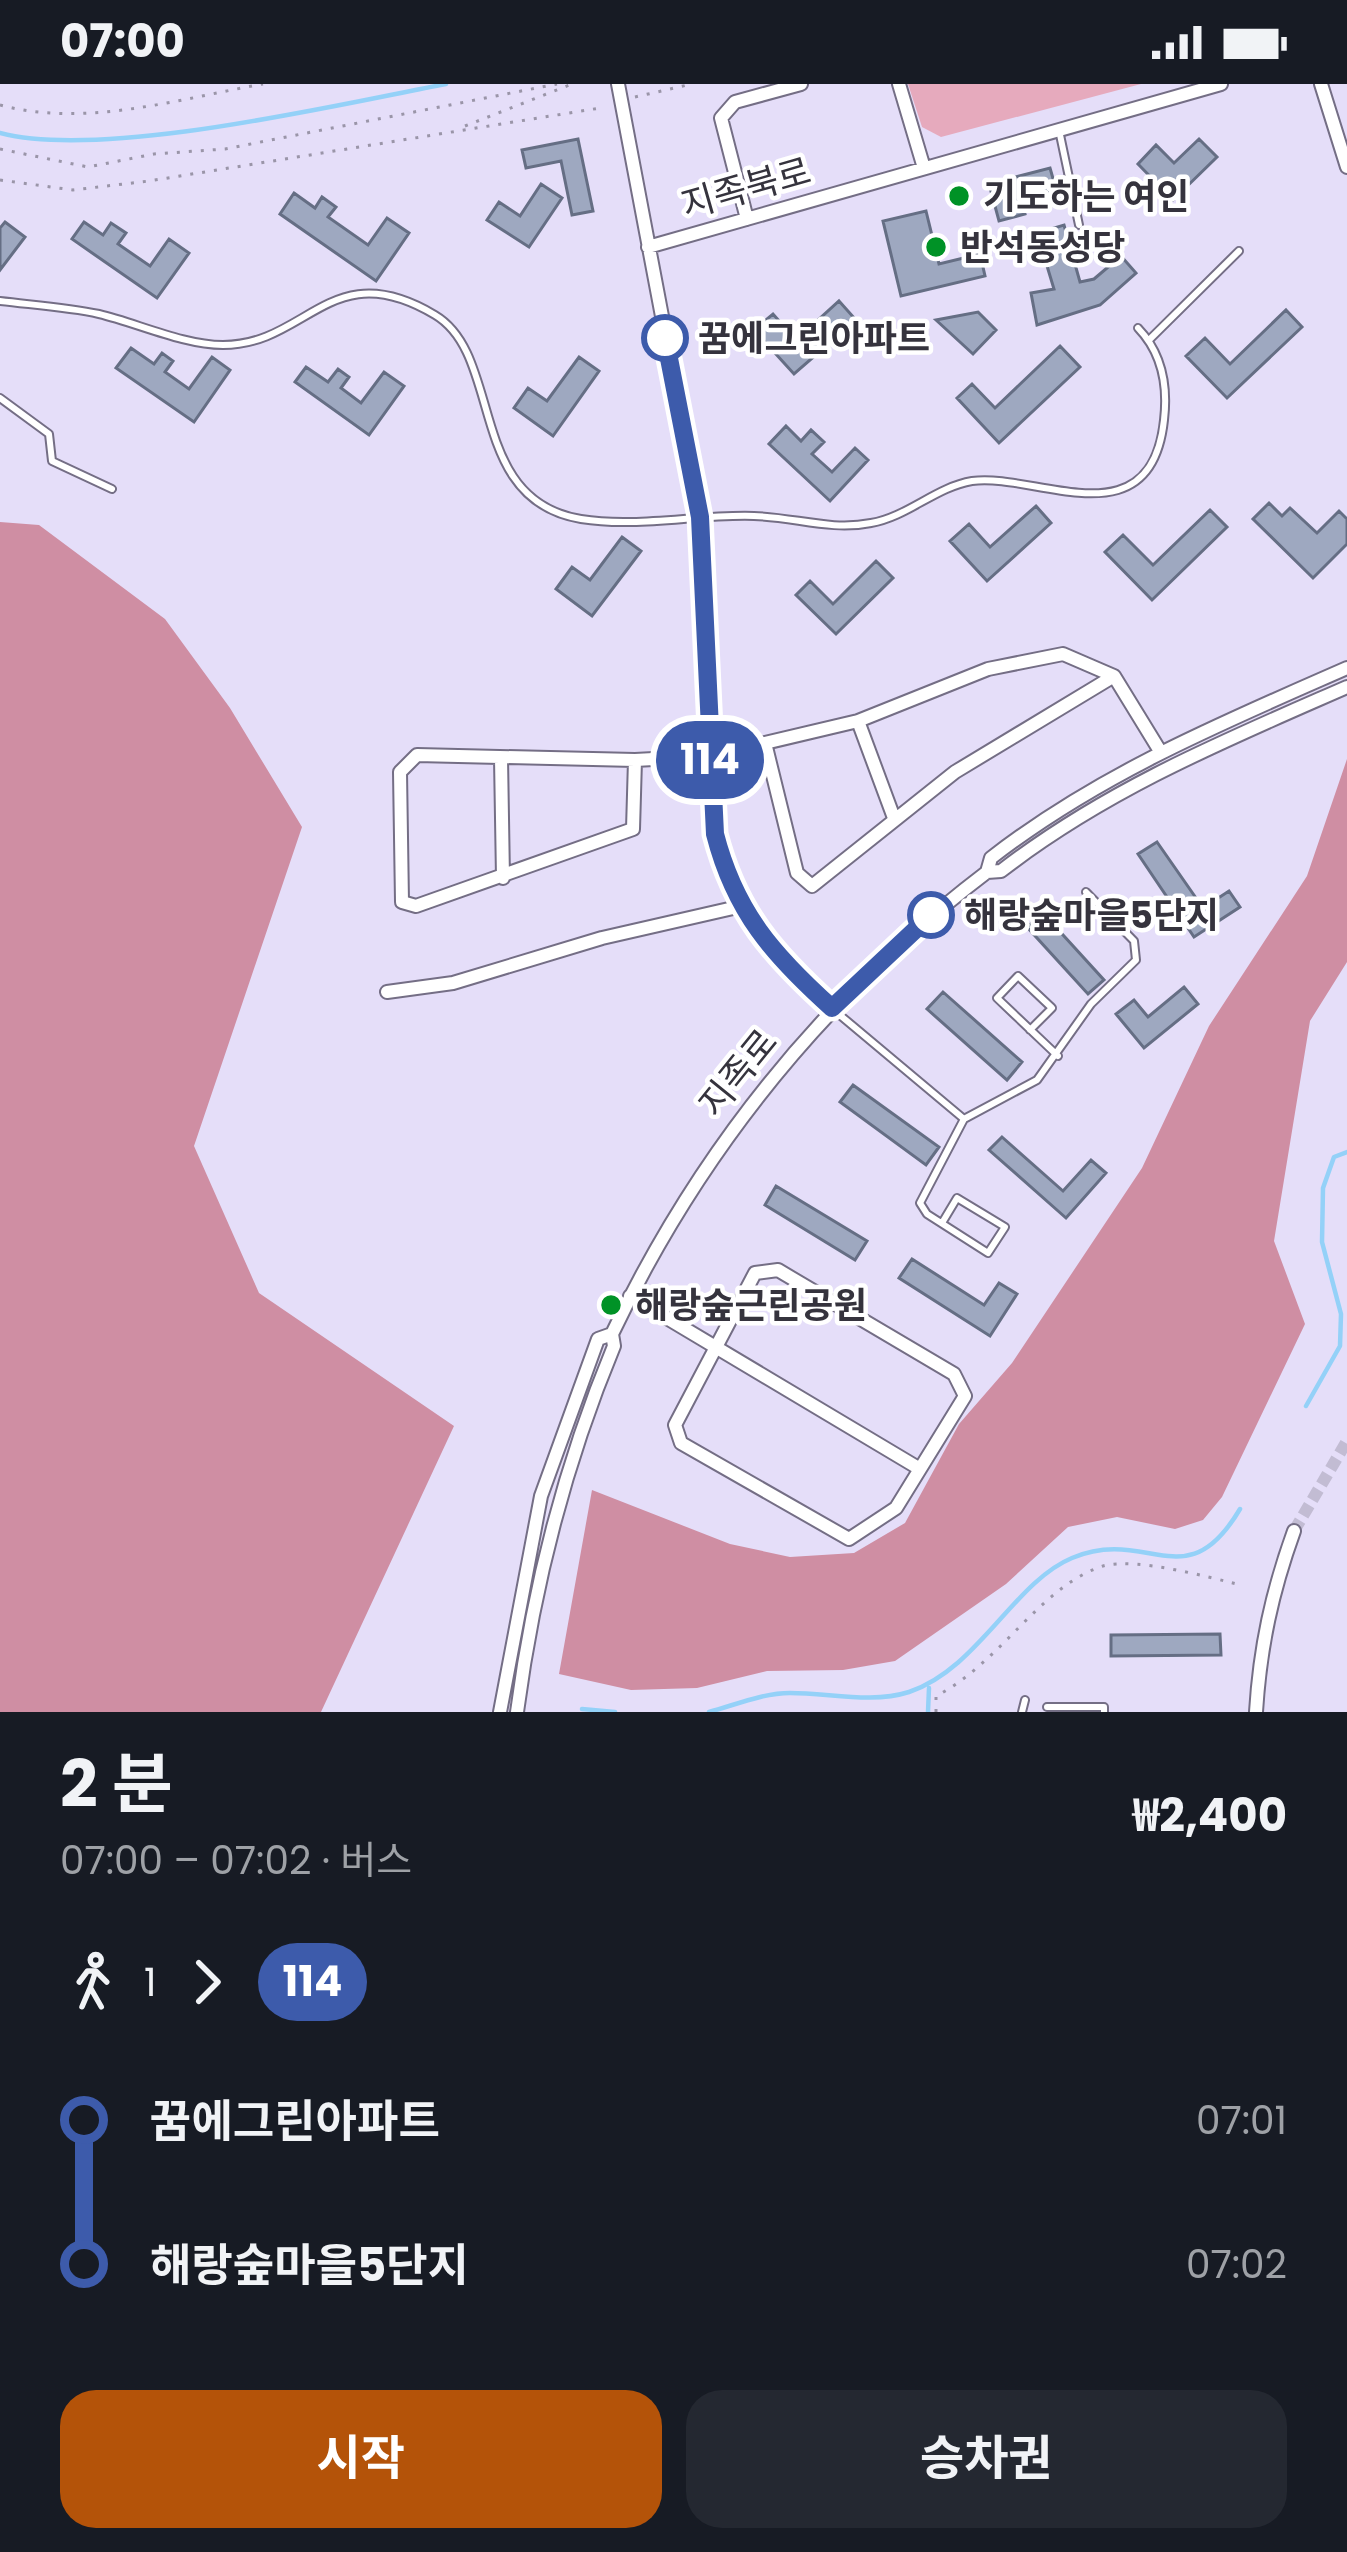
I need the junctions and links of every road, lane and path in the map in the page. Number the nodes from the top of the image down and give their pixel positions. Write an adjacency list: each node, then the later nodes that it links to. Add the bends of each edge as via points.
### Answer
1 (263, 84): 11 (path, via 86,113)
2 (557, 84): 15 (path, via 225,149 88,167)
3 (572, 84): 13 (path)
4 (618, 84): 21 (street)
5 (692, 84): 10 (path)
6 (801, 84): 19 (street, via 735,102 721,118)
7 (898, 84): 17 (street)
8 (1221, 84): 14 (street, 지족북로)
9 (1321, 84): 16 (street)
10 (635, 97)
11 (0, 105)
12 (600, 107): 13 (path)
13 (458, 129): 18 (path, via 73,190)
14 (1059, 130): 17 (street, 지족북로); 20 (lane)
15 (0, 149)
16 (1346, 158)
17 (924, 168): 19 (street, 지족북로)
18 (0, 180)
19 (747, 219): 21 (street, 지족북로)
20 (1078, 225)
21 (648, 247): 28 (street, 지족북로)
22 (1238, 251): 25 (lane)
23 (0, 301): 28 (lane, via 94,313 221,346 254,339 334,298 385,296 439,316 478,381 496,452 544,503 578,519)
24 (1138, 328): 25 (lane)
25 (1149, 340): 28 (lane, via 1167,397 1163,433 1152,463 1127,485 1067,495 997,479 966,482 878,523 832,528)
26 (0, 398): 27 (lane, via 49,434 52,461)
27 (112, 489)
28 (700, 517): 35 (street, 지족북로)
29 (1347, 668): 34 (street, 지족로)
30 (1114, 676): 32 (street, via 1064,654 1039,657); 34 (street); 38 (street, via 1008,735)
31 (1347, 687): 39 (street, 지족로, via 1176,761 1001,871)
32 (858, 721): 33 (street); 38 (street)
33 (766, 747): 35 (street); 38 (street, via 797,873 812,886)
34 (1160, 751): 39 (street, 지족로, via 1029,828 991,858)
35 (710, 756): 37 (street); 42 (street, 지족북로, via 715,834)
36 (501, 758): 37 (street); 40 (street); 40 (street, via 417,755 400,772 399,895 416,907)
37 (635, 760): 40 (street, via 633,829)
38 (894, 818)
39 (987, 872): 44 (street, 지족로, via 904,935)
40 (503, 878)
41 (1086, 892): 46 (lane, via 1138,952)
42 (742, 906): 43 (street, via 453,983); 44 (street, 지족북로, via 793,973)
43 (387, 992)
44 (832, 1008): 47 (lane); 49 (street, 지족로, via 718,1145)
45 (1030, 1030): 45 (lane, via 1052,1008 1018,976 997,998); 46 (lane)
46 (1058, 1056): 47 (lane, via 1037,1080)
47 (964, 1119): 48 (lane, via 920,1203)
48 (942, 1223): 48 (lane, via 988,1253 1005,1227 957,1198)
49 (630, 1296): 50 (street, 지족로); 51 (street)
50 (612, 1334): 57 (street, 지족로, via 598,1339 541,1496); 58 (street, 지족로, via 541,1563)
51 (713, 1346): 52 (street); 52 (street, via 675,1425 680,1443 849,1539 896,1508); 52 (street, via 754,1274 778,1270 954,1374 965,1396)
52 (920, 1469)
53 (1294, 1531): 62 (street, via 1259,1650)
54 (1241, 1586): 59 (path, via 1106,1565 1052,1596 970,1678 936,1696)
55 (1025, 1700): 60 (lane)
56 (1047, 1707): 61 (lane)
57 (500, 1712)
58 (517, 1712)
59 (936, 1712)
60 (1022, 1712)
61 (1104, 1712)
62 (1256, 1712)

